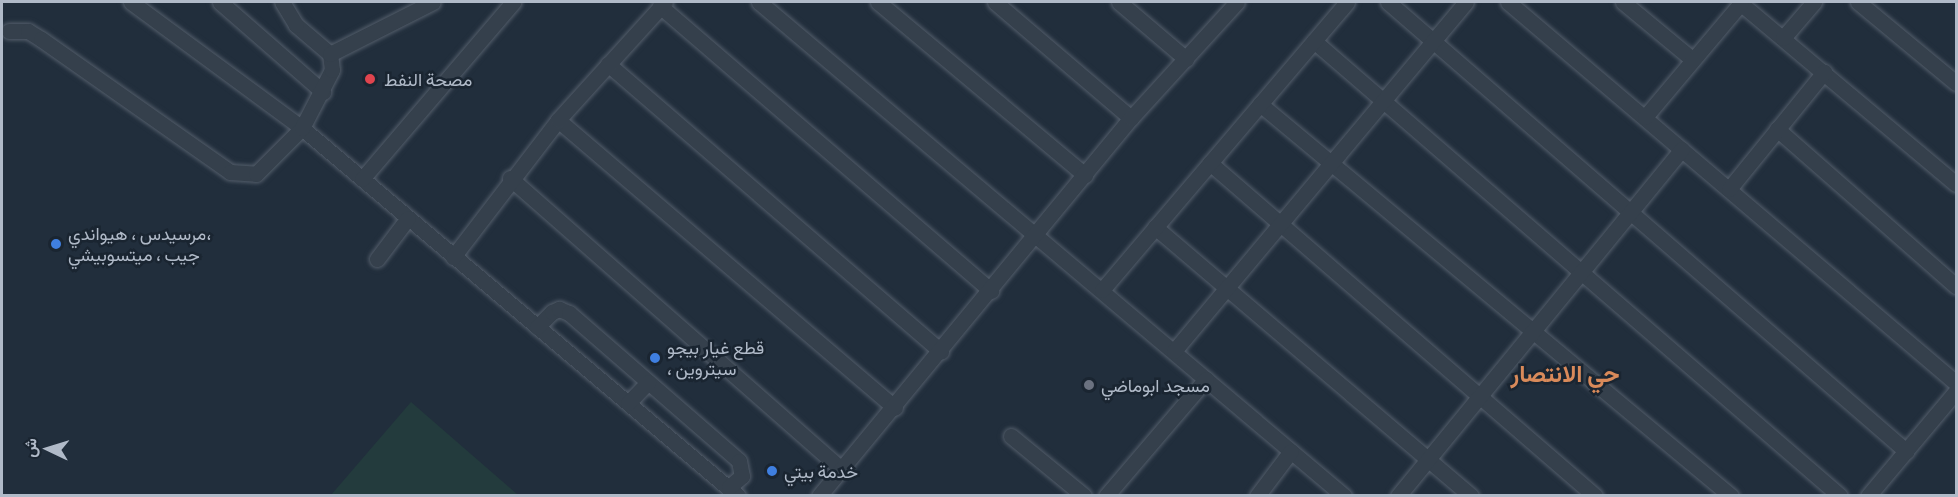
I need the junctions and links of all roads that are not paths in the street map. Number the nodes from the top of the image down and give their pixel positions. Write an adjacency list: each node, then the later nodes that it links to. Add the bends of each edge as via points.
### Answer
1 (131, 2): 37 (street)
2 (220, 2): 31 (street)
3 (282, 2): 25 (street, via 296,24)
4 (433, 2): 25 (street)
5 (513, 2): 43 (street)
6 (759, 2): 51 (street)
7 (878, 2): 42 (street)
8 (995, 2): 35 (street)
9 (1119, 2): 20 (street)
10 (1237, 2): 26 (street)
11 (1347, 2): 23 (street)
12 (1388, 2): 24 (street)
13 (1466, 2): 24 (street)
14 (1508, 2): 34 (street)
15 (1623, 2): 27 (street)
16 (1740, 2): 22 (street); 27 (street)
17 (1814, 2): 22 (street)
18 (1858, 2): 30 (street)
19 (663, 4): 28 (street); 58 (street)
20 (1136, 7): 26 (street)
21 (9, 31): 37 (street, via 28,31 42,39 230,172 256,174 264,170)
22 (1783, 38): 29 (street)
23 (1314, 41): 32 (street); 33 (street)
24 (1433, 41): 32 (street); 47 (street)
25 (330, 54): 31 (street, via 332,70)
26 (1186, 59): 35 (street)
27 (1692, 59): 34 (street)
28 (608, 64): 36 (street); 61 (street)
29 (1824, 72): 38 (street); 45 (street)
30 (1956, 83)
31 (323, 92): 37 (street)
32 (1384, 101): 41 (street); 54 (street)
33 (1260, 104): 40 (street); 41 (street)
34 (1644, 117): 39 (street)
35 (1131, 118): 42 (street)
36 (558, 120): 44 (street); 69 (street)
37 (302, 128): 43 (street)
38 (1777, 129): 46 (street); 55 (street)
39 (1682, 149): 46 (street); 47 (street)
40 (1210, 162): 49 (street); 50 (street)
41 (1331, 164): 49 (street); 60 (street)
42 (1085, 175): 51 (street)
43 (362, 178): 48 (street)
44 (510, 178): 52 (street); 74 (street)
45 (1956, 184)
46 (1729, 189): 65 (street)
47 (1630, 211): 54 (street); 72 (street)
48 (408, 218): 52 (street); 53 (street)
49 (1281, 224): 56 (street); 67 (street)
50 (1155, 227): 56 (street); 57 (street)
51 (1037, 234): 57 (street); 58 (street)
52 (453, 257): 59 (street)
53 (377, 259)
54 (1581, 272): 60 (street); 85 (street)
55 (1956, 286)
56 (1227, 288): 62 (street); 73 (street)
57 (1102, 290): 62 (street)
58 (991, 291): 61 (street)
59 (537, 327): 64 (street, via 552,312 559,309 568,313); 68 (street)
60 (1532, 330): 67 (street); 84 (street)
61 (941, 351): 69 (street)
62 (1174, 351): 63 (street)
63 (1206, 379): 71 (street); 78 (street)
64 (648, 382): 68 (street); 75 (street, via 739,461 742,476)
65 (1956, 383)
66 (1956, 391): 72 (street)
67 (1481, 397): 73 (street); 83 (street)
68 (628, 403): 75 (street)
69 (895, 408): 74 (street)
70 (1011, 436): 77 (street)
71 (1291, 451): 79 (street); 80 (street)
72 (1906, 451): 86 (street)
73 (1430, 460): 81 (street); 82 (street)
74 (841, 470): 76 (street)
75 (734, 491)
76 (819, 495)
77 (1084, 495)
78 (1106, 495)
79 (1257, 495)
80 (1344, 495)
81 (1398, 495)
82 (1471, 495)
83 (1595, 495)
84 (1731, 495)
85 (1840, 495)
86 (1868, 495)

